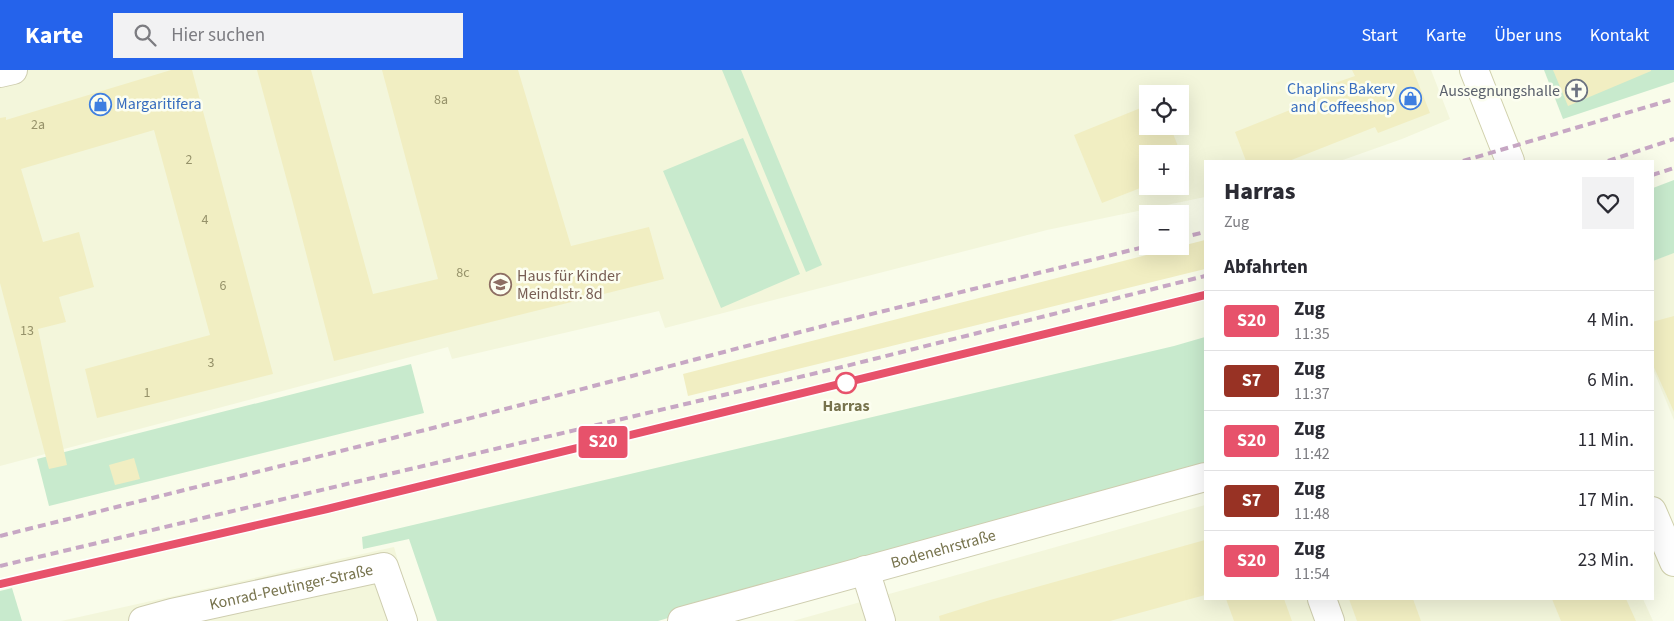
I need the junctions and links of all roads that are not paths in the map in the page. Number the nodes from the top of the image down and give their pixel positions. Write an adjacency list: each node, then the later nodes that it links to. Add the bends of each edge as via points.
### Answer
1 (12, 70): 3 (street)
2 (1474, 70): 4 (street)
3 (0, 73)
4 (1510, 160)
5 (1204, 477): 8 (street, Bodenehrstraße)
6 (1654, 516): 7 (street)
7 (1674, 562)
8 (865, 570): 12 (street, Bodenehrstraße); 13 (street)
9 (1322, 600): 14 (street)
10 (143, 621): 11 (street, Konrad-Peutinger-Straße, via 384,567)
11 (402, 621)
12 (682, 621)
13 (881, 621)
14 (1330, 621)

